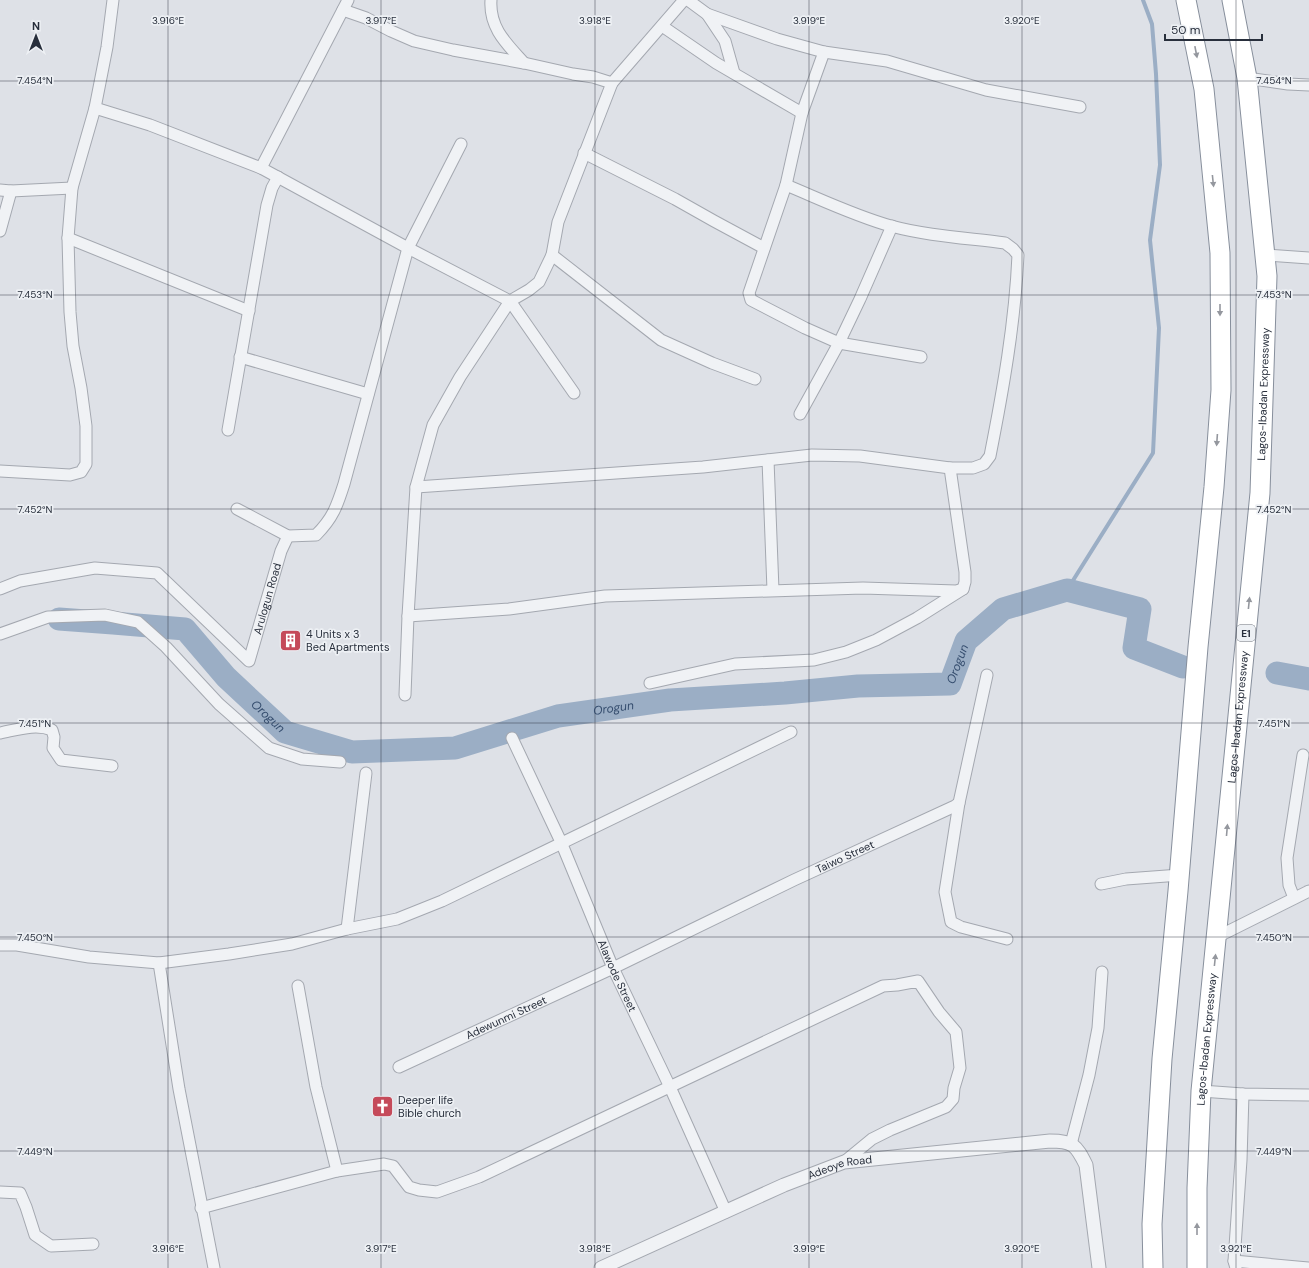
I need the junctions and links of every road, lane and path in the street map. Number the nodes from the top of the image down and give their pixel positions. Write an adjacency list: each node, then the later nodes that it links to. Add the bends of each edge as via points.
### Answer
1 (113, 0): 18 (street)
2 (348, 0): 8 (street)
3 (491, 0): 12 (street, via 491,15 501,37)
4 (684, 0): 10 (street)
5 (688, 0): 9 (street)
6 (1186, 0): 68 (highway, one-way to 68, via 1204,89 1219,245 1221,390)
7 (1232, 0): 14 (highway, Lagos-Ibadan Expressway / E1)
8 (343, 10): 12 (street, via 414,41); 22 (street)
9 (707, 14): 11 (street, via 777,39); 13 (street, via 725,41)
10 (662, 26): 13 (street); 15 (street)
11 (824, 52): 17 (street, via 887,61 986,90); 19 (street)
12 (524, 62): 15 (street)
13 (734, 73): 19 (street)
14 (1248, 78): 16 (street); 33 (highway, Lagos-Ibadan Expressway / E1)
15 (612, 83): 21 (street)
16 (1309, 85)
17 (1080, 107)
18 (95, 108): 22 (street, via 150,125); 25 (street)
19 (802, 114): 24 (street)
20 (461, 144): 30 (street)
21 (584, 153): 31 (street); 32 (street, via 558,222)
22 (261, 168): 23 (street)
23 (278, 177): 30 (street); 36 (street, via 267,205)
24 (786, 185): 27 (street); 31 (street)
25 (72, 188): 26 (street); 29 (street)
26 (5, 190): 28 (street)
27 (892, 226): 37 (street); 46 (street, via 938,235 1005,243 1018,255 1004,388 990,456 984,464 973,468)
28 (0, 231)
29 (68, 238): 36 (street); 47 (street, via 70,312 86,426 86,464 81,472 70,475)
30 (408, 248): 35 (street); 42 (street)
31 (764, 248): 37 (street, via 749,294 751,300)
32 (552, 254): 35 (street, via 539,282); 40 (street, via 661,340)
33 (1265, 255): 34 (street); 73 (highway, Lagos-Ibadan Expressway / E1, one-way to 33, via 1260,493 1267,276)
34 (1309, 258)
35 (510, 301): 41 (street); 48 (street, via 460,377 433,425)
36 (249, 311): 38 (street)
37 (839, 343): 39 (street); 43 (street)
38 (240, 357): 42 (street); 44 (street)
39 (921, 357)
40 (755, 379)
41 (574, 393)
42 (368, 394): 50 (street, via 336,510 316,535)
43 (800, 414)
44 (228, 430)
45 (768, 460): 46 (street, via 812,455 860,456); 48 (street, via 703,467); 53 (street)
46 (950, 468): 52 (street, via 965,572)
47 (0, 471)
48 (416, 487): 54 (street)
49 (237, 509): 50 (street)
50 (288, 536): 51 (street, Arulogun Road, via 281,551 249,662 157,573 95,568 20,581)
51 (0, 589)
52 (963, 589): 53 (street); 57 (street, via 917,618 876,640 846,652 814,660 735,664)
53 (773, 590): 54 (street, via 605,596 509,609)
54 (408, 616): 58 (street)
55 (0, 634): 63 (street, via 48,617 105,615 138,622 166,647 218,704 269,748 302,759)
56 (987, 675): 66 (street)
57 (650, 683)
58 (405, 695)
59 (791, 732): 67 (street)
60 (0, 733): 64 (street, via 32,727 48,728 52,730 53,748 61,760)
61 (512, 738): 67 (street, Alawode Street)
62 (1303, 755): 71 (street, via 1287,858 1289,885)
63 (340, 762)
64 (112, 766)
65 (366, 773): 72 (street)
66 (959, 803): 74 (street, via 945,892 951,922); 77 (street, Taiwo Street, via 949,810 794,880)
67 (561, 842): 72 (street, via 442,901 397,919); 77 (street, Alawode Street)
68 (1180, 875): 69 (street, via 1126,878); 96 (highway, via 1162,1059 1152,1224)
69 (1101, 884)
70 (1309, 890): 71 (street)
71 (1294, 898): 73 (street)
72 (347, 929): 76 (street, via 292,944)
73 (1217, 937): 82 (highway, Lagos-Ibadan Expressway / E1, one-way to 73)
74 (1007, 939)
75 (0, 945): 76 (street)
76 (159, 963): 89 (street)
77 (613, 968): 80 (street, Adewunmi Street); 81 (street, Alawode Street)
78 (1102, 972): 85 (street, via 1098,1028)
79 (298, 986): 87 (street, via 316,1087)
80 (399, 1067)
81 (670, 1087): 86 (street, via 883,986 918,981 938,1012 956,1032 960,1068 953,1099 946,1107 872,1139); 87 (street, via 479,1177 437,1192 409,1187 389,1164); 90 (street, Alawode Street)
82 (1201, 1091): 83 (street); 97 (highway, Lagos-Ibadan Expressway / E1, one-way to 82)
83 (1243, 1094): 84 (street); 92 (street)
84 (1309, 1094)
85 (1071, 1144): 86 (street, Adeoye Road, via 1050,1141); 93 (street, via 1079,1151 1086,1165)
86 (844, 1162): 90 (street, Adeoye Road, via 796,1180)
87 (337, 1170): 89 (street)
88 (0, 1192): 91 (street, via 20,1193 34,1235 51,1246)
89 (201, 1208): 94 (street)
90 (726, 1212): 95 (street, Adeoye Road)
91 (93, 1244)
92 (1235, 1265): 98 (street)
93 (1096, 1267)
94 (214, 1268)
95 (601, 1268)
96 (1153, 1268)
97 (1197, 1268)
98 (1308, 1268)

